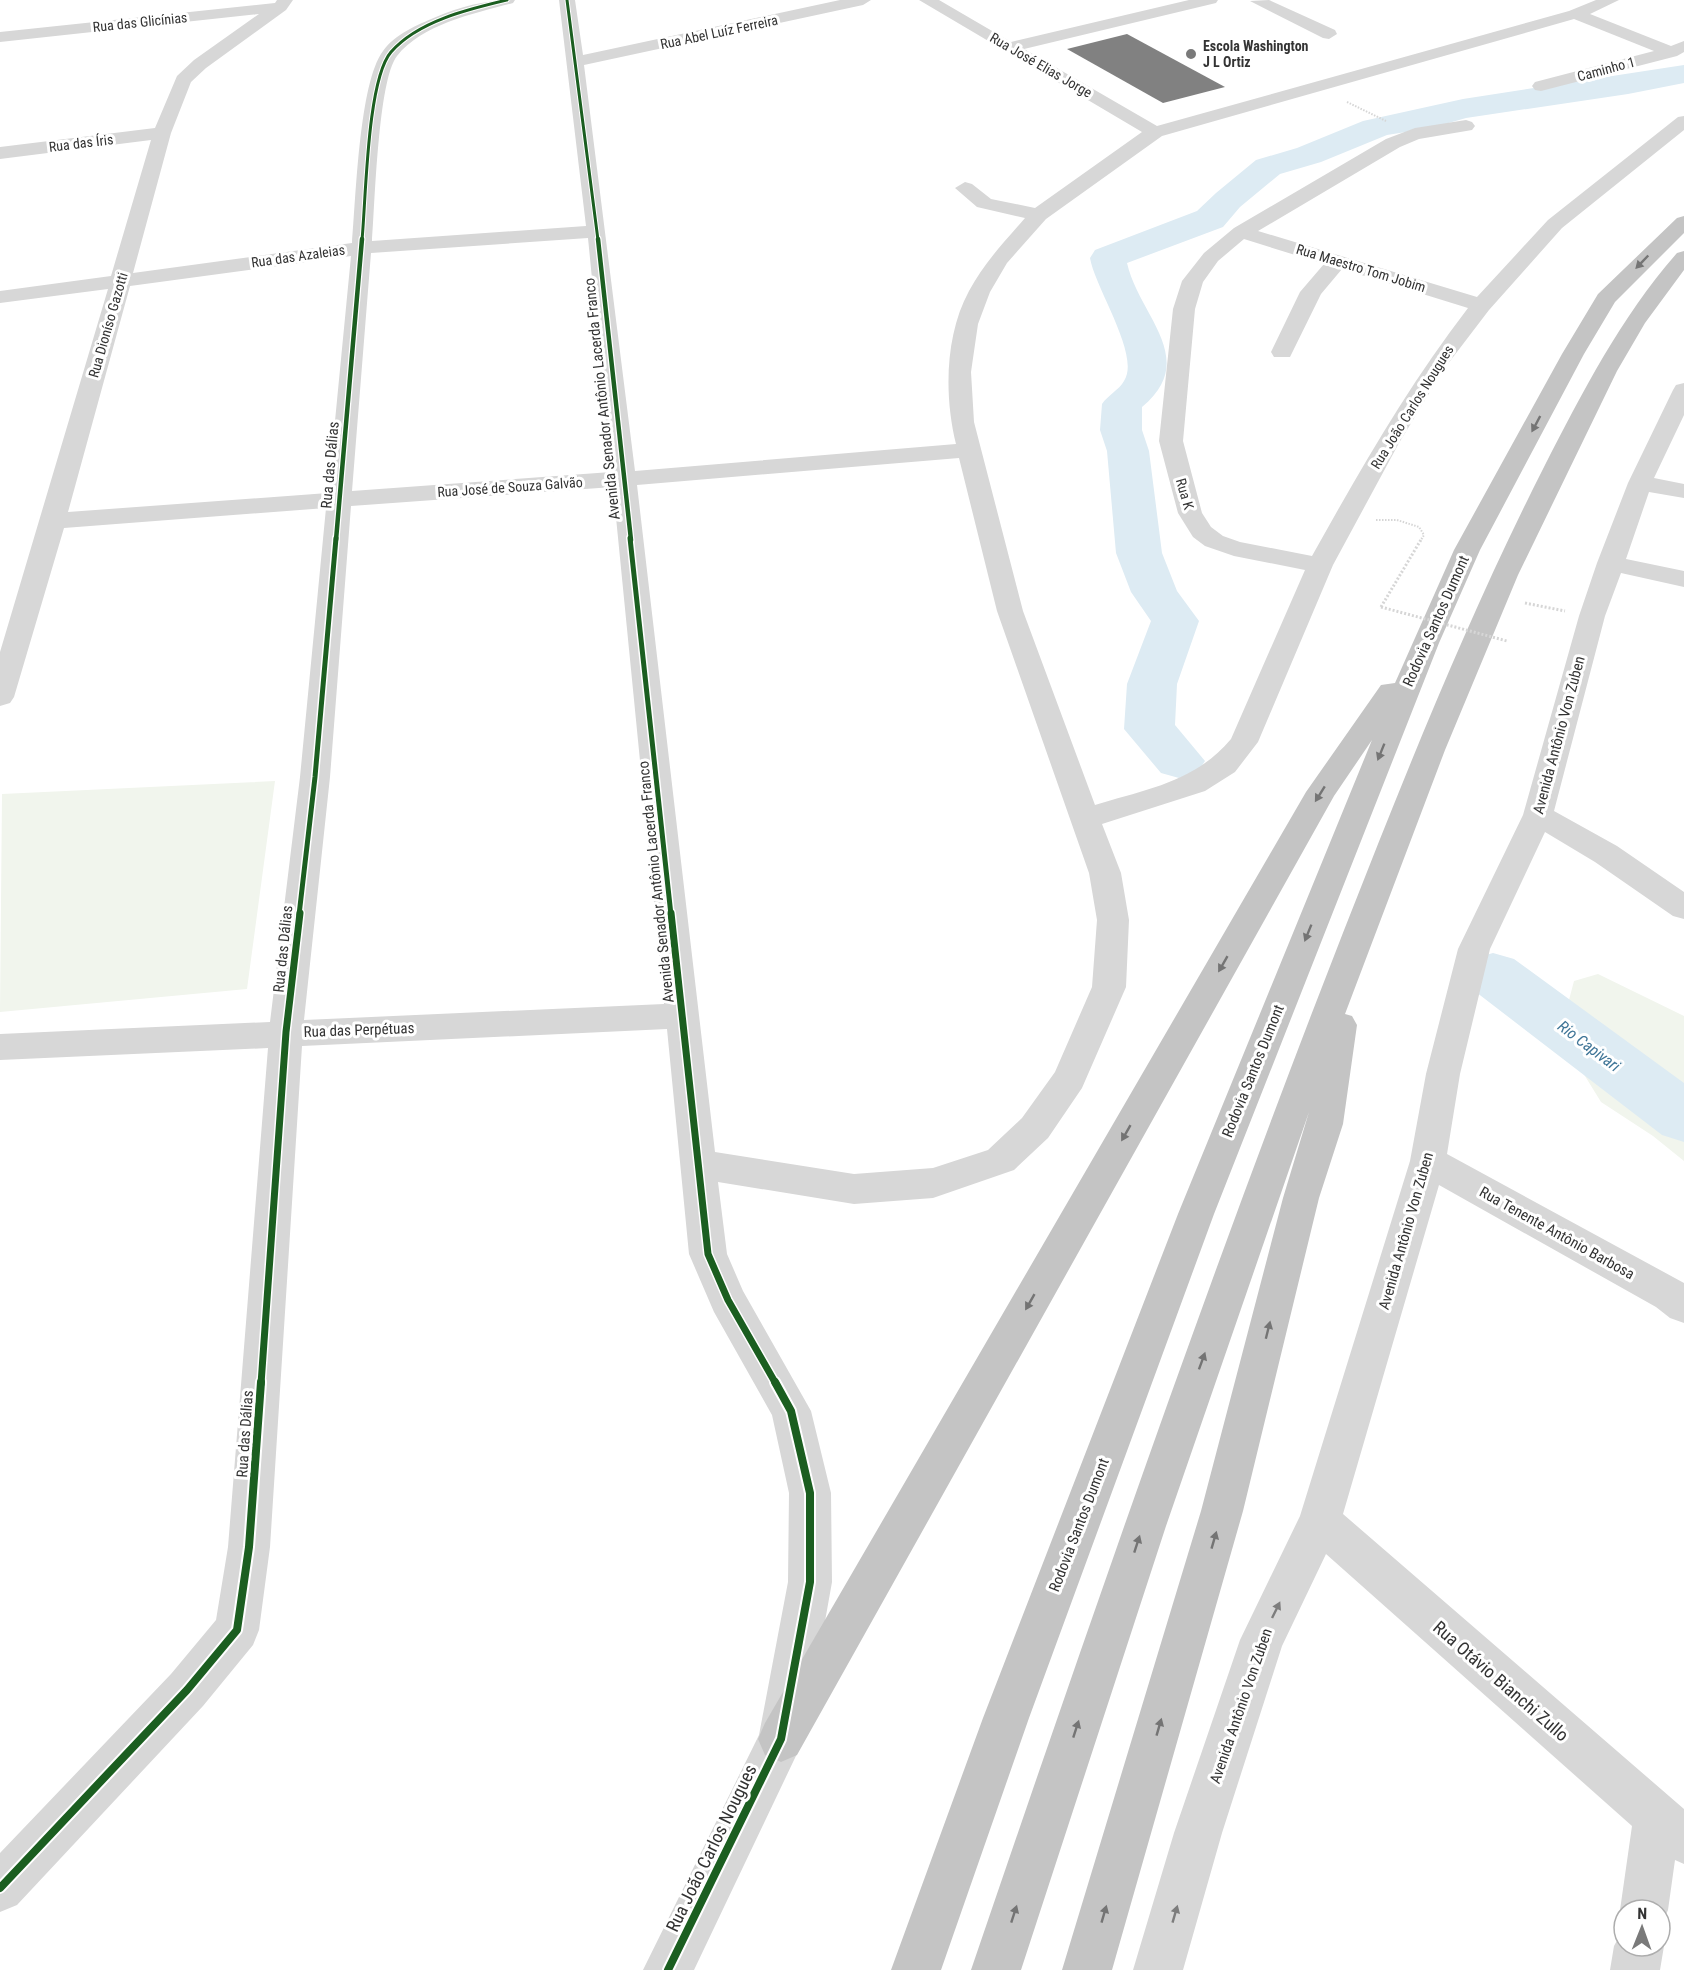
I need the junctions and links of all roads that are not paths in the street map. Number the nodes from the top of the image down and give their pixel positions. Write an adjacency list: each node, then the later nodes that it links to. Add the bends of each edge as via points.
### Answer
1 (507, 0): 26 (street, Rua das Dálias, via 464,12 425,29 391,52 381,69 375,96)
2 (567, 0): 14 (street, Avenida Senador Antônio Lacerda Franco)
3 (863, 0): 14 (street, Rua Abel Luíz Ferreira)
4 (927, 0): 12 (street, Rua José Elias Jorge)
5 (1210, 0): 12 (street)
6 (1611, 0): 9 (street)
7 (1258, 1): 10 (street)
8 (282, 4): 11 (street, Rua das Glicínias); 19 (street, Rua Dioníso Gazotti, via 183,80)
9 (1575, 14): 13 (street, Caminho 1); 18 (street)
10 (1329, 34)
11 (0, 37)
12 (1011, 47): 18 (street, Rua José Elias Jorge)
13 (1678, 49): 15 (street, Caminho 1)
14 (575, 62): 24 (street, Avenida Senador Antônio Lacerda Franco)
15 (1541, 86)
16 (1684, 121): 31 (street, Rua João Carlos Nougues, via 1555,224)
17 (1466, 126): 25 (street, Rua K, via 1393,142)
18 (1155, 132): 22 (street)
19 (162, 133): 20 (street, Rua das Íris); 29 (street, Rua Dioníso Gazotti)
20 (0, 153)
21 (964, 188): 22 (street, via 984,203)
22 (1039, 215): 34 (street, via 999,260 979,292 967,324 960,372)
23 (1684, 222): 43 (highway, Rodovia Santos Dumont, one-way to 43, via 1606,299 1467,550)
24 (597, 231): 26 (street, Rua das Azaleias); 35 (street, Avenida Senador Antônio Lacerda Franco)
25 (1241, 232): 28 (street, Rua Maestro Tom Jobim); 41 (street, Rua K, via 1211,257 1193,281 1187,300 1171,441 1190,513 1214,542)
26 (361, 248): 29 (street, Rua das Azaleias); 38 (street, Rua das Dálias)
27 (1684, 256): 48 (highway, via 1655,289 1602,375 1543,493 1469,651)
28 (1338, 261): 31 (street, Rua Maestro Tom Jobim); 32 (street, via 1311,292)
29 (121, 279): 30 (street, Rua das Azaleias); 39 (street, Rua Dioníso Gazotti)
30 (0, 297)
31 (1480, 305): 41 (street, Rua João Carlos Nougues, via 1434,367)
32 (1282, 352)
33 (1684, 390): 36 (street, Avenida Antônio Von Zuben)
34 (967, 450): 35 (street, Rua José de Souza Galvão); 46 (street, via 1010,611)
35 (622, 479): 38 (street, Rua José de Souza Galvão); 49 (street, Avenida Senador Antônio Lacerda Franco)
36 (1640, 483): 37 (street); 40 (street, Avenida Antônio Von Zuben)
37 (1684, 490)
38 (339, 499): 39 (street, Rua José de Souza Galvão); 50 (street, Rua das Dálias, via 315,777)
39 (53, 521): 44 (street, Rua Dioníso Gazotti)
40 (1610, 563): 42 (street); 45 (street, Avenida Antônio Von Zuben)
41 (1320, 564): 46 (street, via 1244,741 1225,765 1195,784)
42 (1684, 579)
43 (1425, 643): 56 (highway, one-way to 56, via 1321,792); 61 (highway, Rodovia Santos Dumont, one-way to 61, via 1196,1214 1006,1718)
44 (0, 697)
45 (1538, 815): 47 (street, via 1606,854); 52 (street, Avenida Antônio Von Zuben, via 1474,949 1443,1074)
46 (1086, 818): 53 (street, via 1105,873 1113,920 1109,987 1070,1078 1035,1128 1001,1160 933,1183 854,1190)
47 (1684, 908)
48 (1353, 944): 62 (highway, one-way to 48, via 1155,1489); 63 (highway, one-way to 48, via 1222,1511 1301,1198 1325,1124)
49 (683, 1016): 50 (street, Rua das Perpétuas); 53 (street, Avenida Senador Antônio Lacerda Franco)
50 (286, 1032): 51 (street, Rua das Perpétuas); 58 (street, Rua das Dálias, via 249,1547 237,1630 187,1690)
51 (0, 1047)
52 (1428, 1161): 54 (street, Rua Tenente Antônio Barbosa); 55 (street, Avenida Antônio Von Zuben)
53 (699, 1164): 56 (street, Avenida Senador Antônio Lacerda Franco, via 708,1254 728,1300 791,1411 810,1493 810,1582)
54 (1684, 1306)
55 (1320, 1521): 57 (street, Rua Otávio Bianchi Zullo); 64 (street, Avenida Antônio Von Zuben, one-way to 55, via 1198,1833 1262,1640)
56 (781, 1739): 60 (street, Rua João Carlos Nougues)
57 (1671, 1830): 59 (street)
58 (0, 1888)
59 (1648, 1898)
60 (668, 1970)
61 (916, 1970)
62 (996, 1970)
63 (1087, 1970)
64 (1158, 1970)

